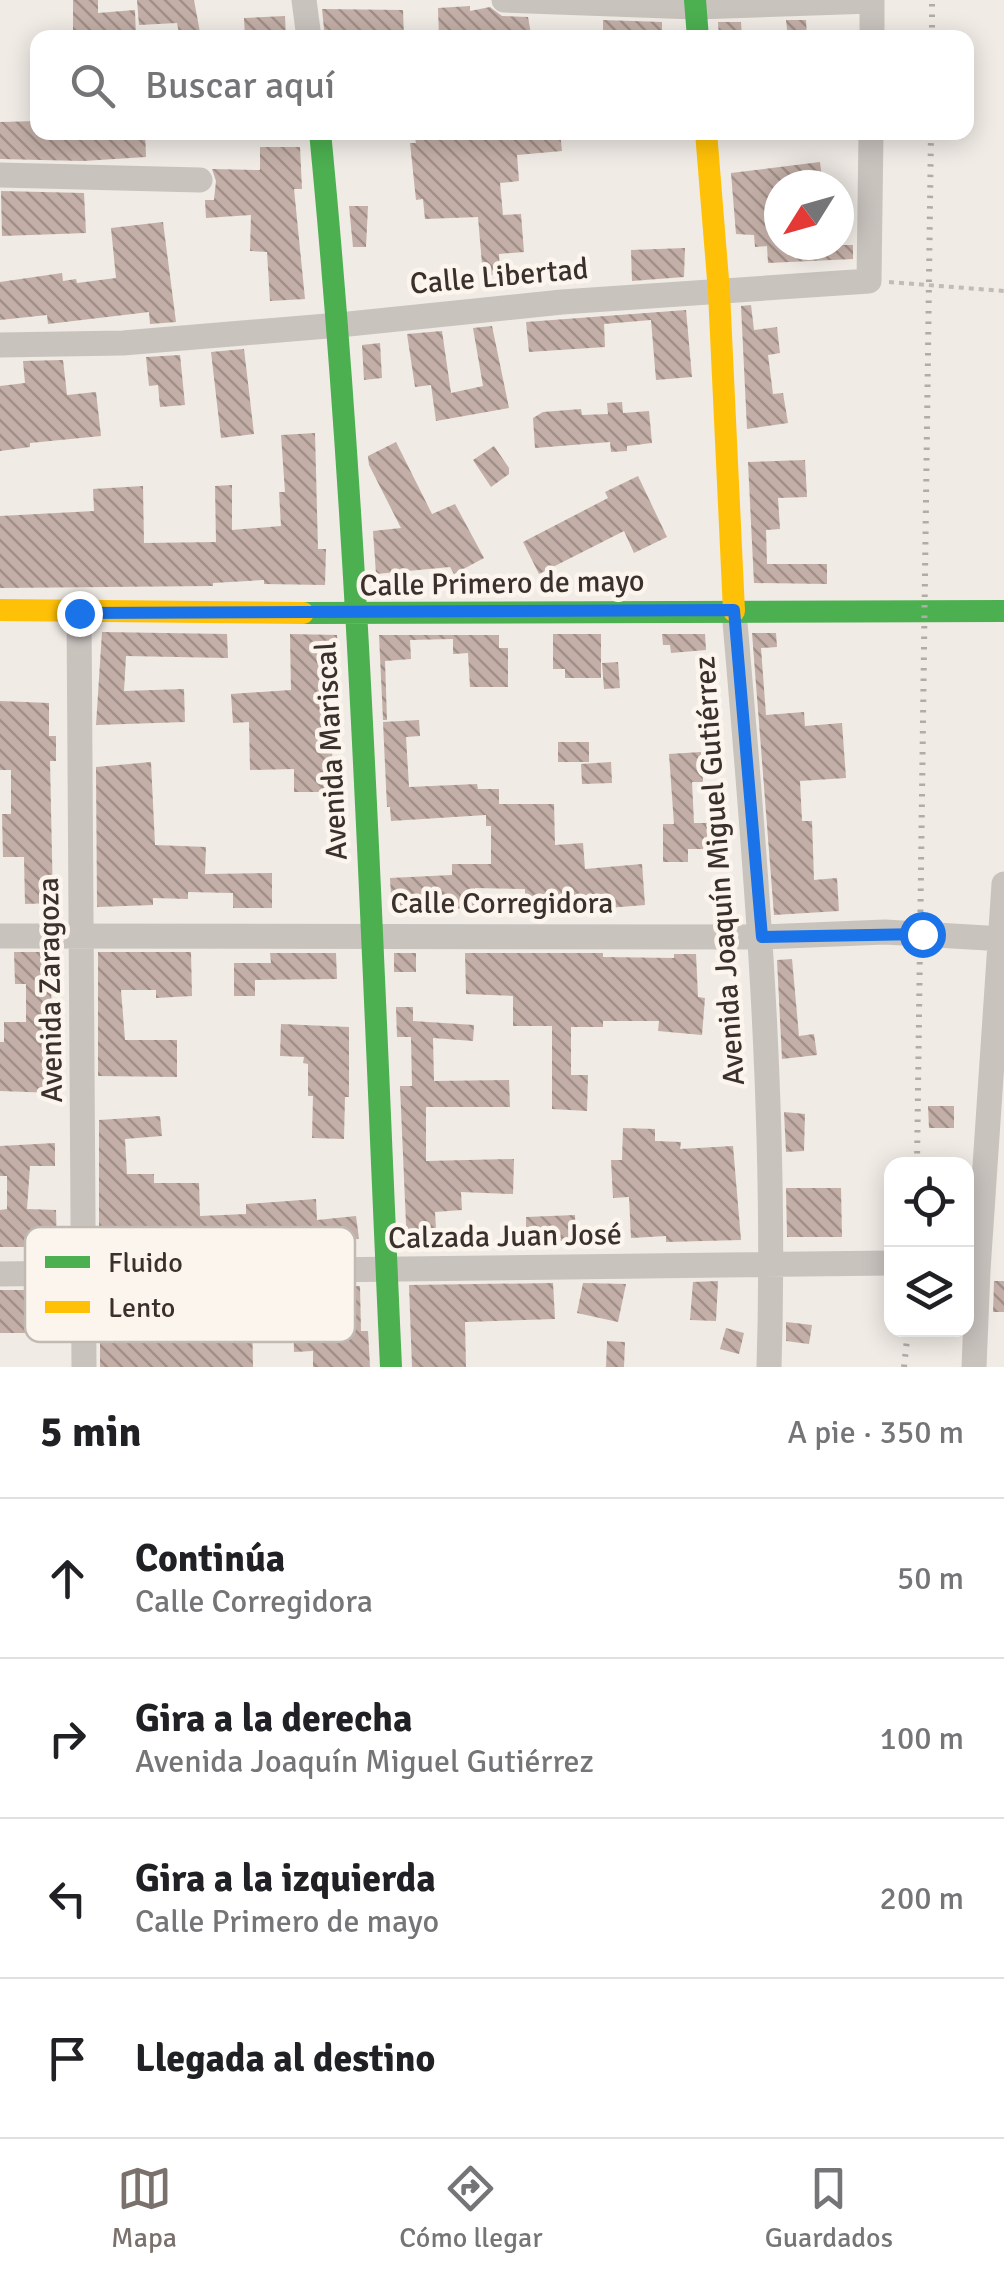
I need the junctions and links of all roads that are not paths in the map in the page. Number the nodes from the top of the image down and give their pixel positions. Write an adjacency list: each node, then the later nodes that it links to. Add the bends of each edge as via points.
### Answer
1 (304, 0): 5 (street)
2 (504, 0): 4 (street)
3 (872, 1): 4 (street); 7 (street)
4 (695, 3): 6 (street)
5 (308, 30)
6 (697, 30)
7 (872, 30)
8 (321, 140): 14 (street, Avenida Mariscal)
9 (707, 140): 13 (street, Avenida Joaquín Miguel Gutiérrez)
10 (870, 140): 13 (street, Calle Libertad, via 868,280)
11 (0, 175): 12 (street)
12 (200, 180)
13 (719, 292): 14 (street, Calle Libertad); 17 (street, Avenida Joaquín Miguel Gutiérrez)
14 (339, 325): 15 (street, Calle Libertad, via 122,343); 20 (street, Avenida Mariscal)
15 (0, 345)
16 (0, 610): 19 (street, Calle Primero de mayo)
17 (734, 610): 18 (street, Calle Primero de mayo); 20 (street, Calle Primero de mayo); 25 (street, Avenida Joaquín Miguel Gutiérrez)
18 (1004, 611)
19 (79, 613): 20 (street, Calle Primero de mayo); 24 (street, Avenida Zaragoza)
20 (357, 614): 23 (street, Avenida Mariscal)
21 (1004, 884): 26 (street)
22 (0, 936): 24 (street, Calle Corregidora)
23 (373, 936): 24 (street, Calle Corregidora); 25 (street, Calle Corregidora); 34 (street, Avenida Mariscal)
24 (82, 937): 27 (street, Avenida Zaragoza)
25 (762, 937): 26 (street, Calle Corregidora, via 886,932); 29 (street, Avenida Joaquín Miguel Gutiérrez)
26 (1003, 939): 28 (street)
27 (85, 1227)
28 (974, 1248)
29 (772, 1263): 30 (street, Calzada Juan José); 34 (street, Calzada Juan José); 39 (street, Avenida Joaquín Miguel Gutiérrez)
30 (884, 1263)
31 (974, 1269): 32 (street)
32 (1004, 1269)
33 (355, 1270): 34 (street, Calzada Juan José)
34 (386, 1270): 38 (street, Avenida Mariscal)
35 (973, 1337): 40 (street)
36 (84, 1342): 37 (street, Avenida Zaragoza)
37 (84, 1367)
38 (391, 1367)
39 (769, 1367)
40 (974, 1367)

